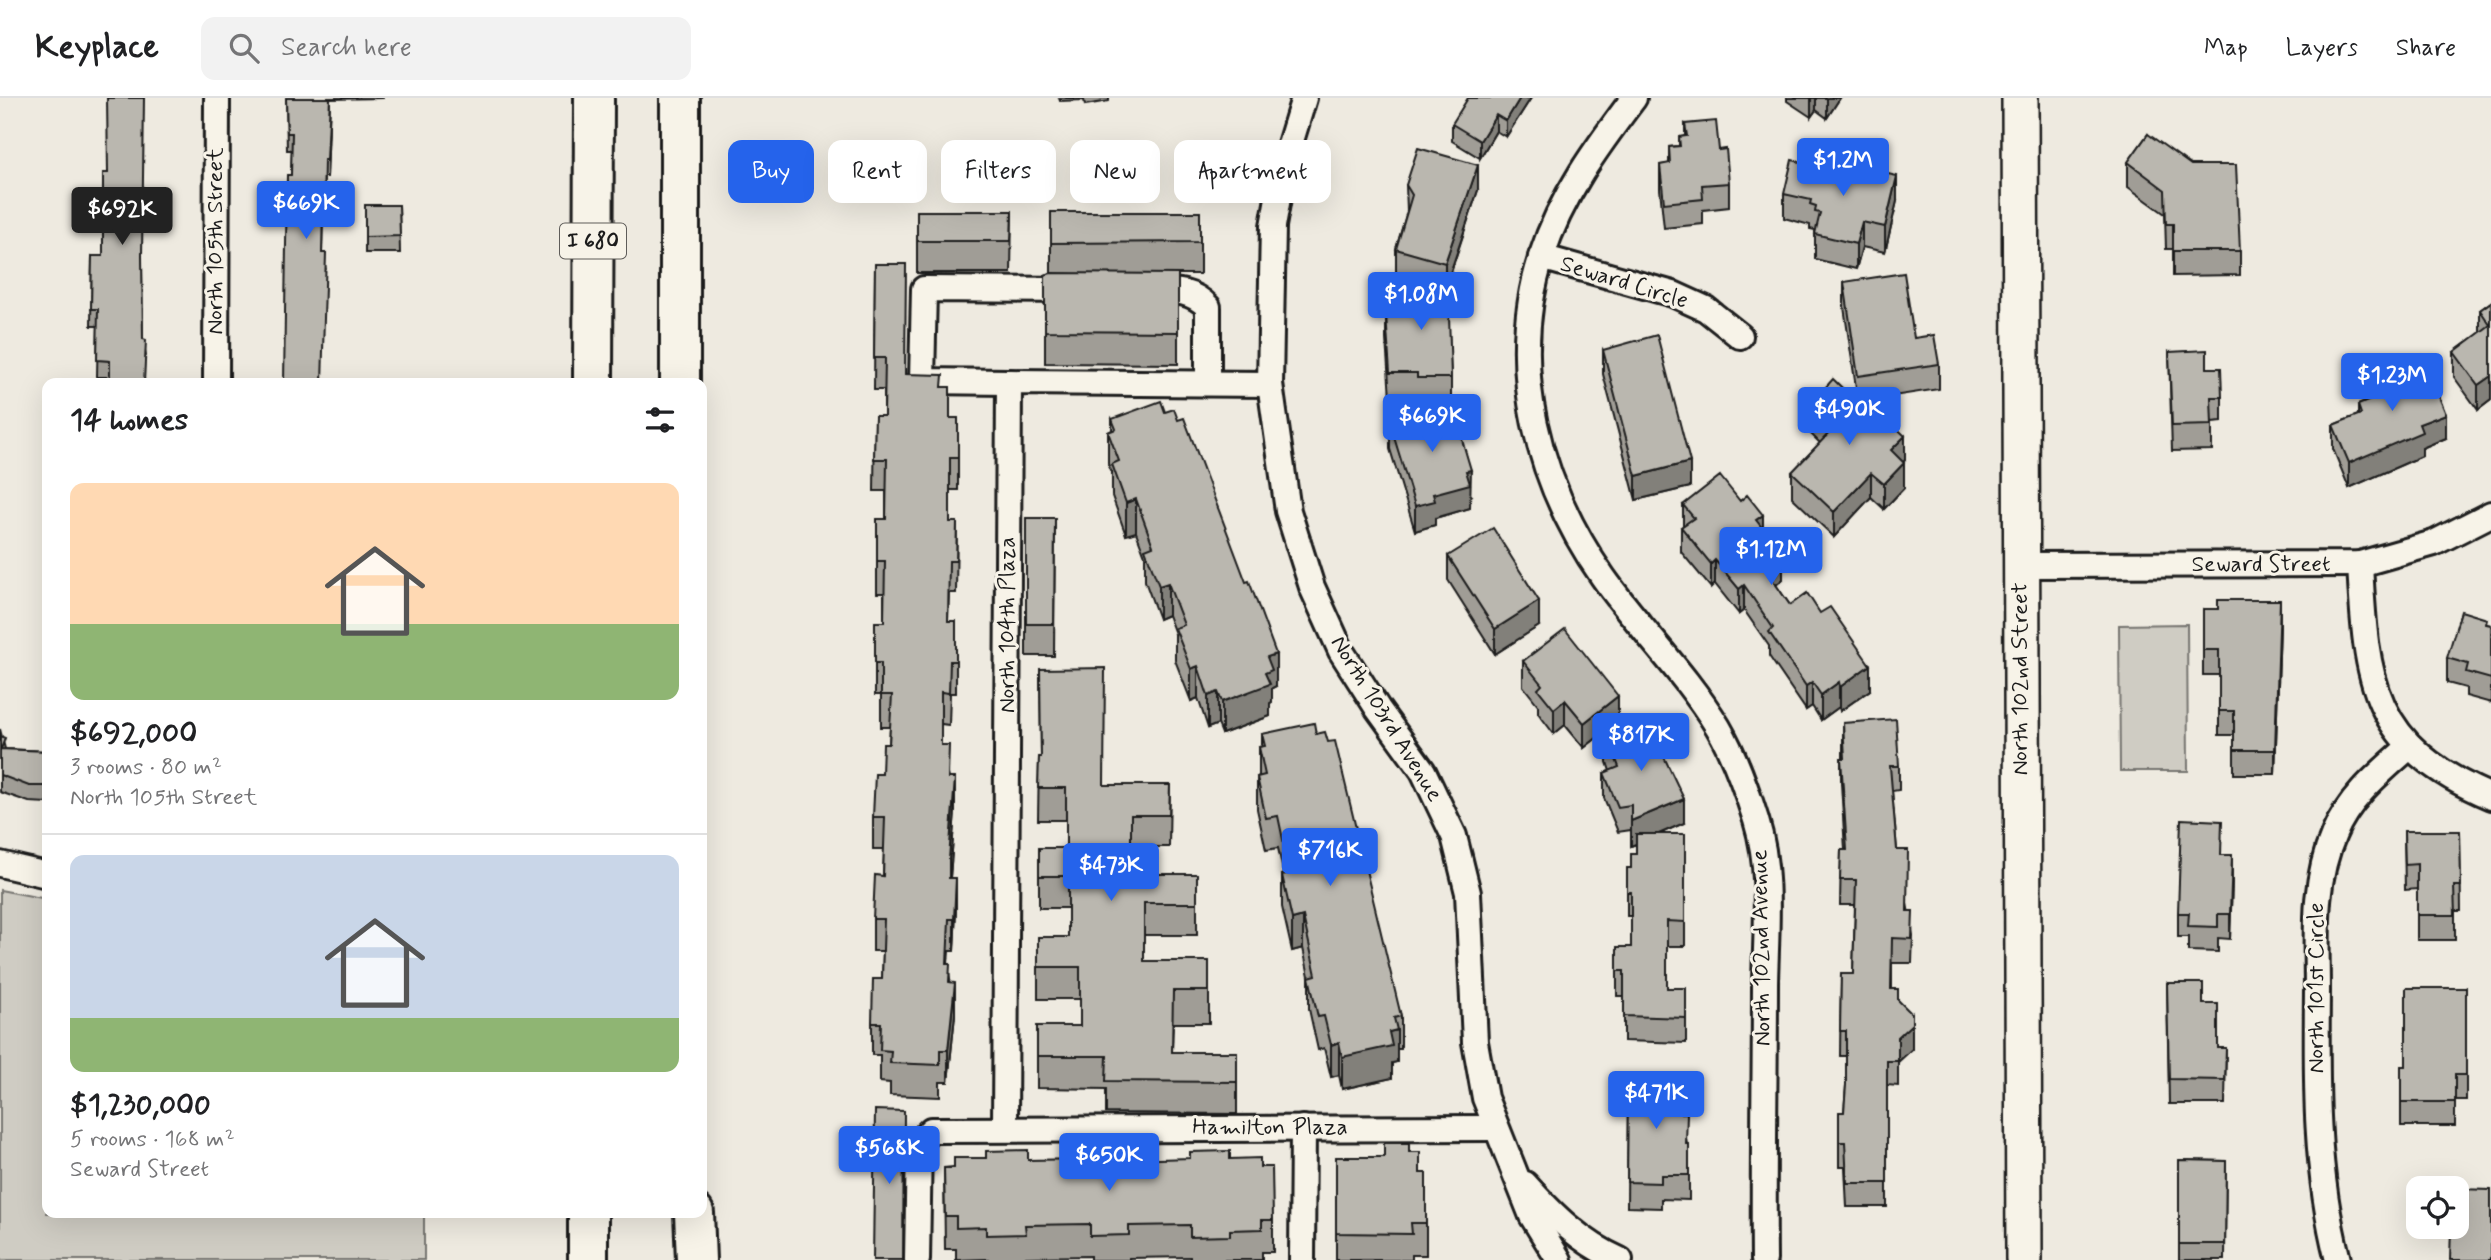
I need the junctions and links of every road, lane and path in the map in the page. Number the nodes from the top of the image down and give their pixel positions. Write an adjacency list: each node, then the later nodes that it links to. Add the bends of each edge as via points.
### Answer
1 (217, 98): 9 (street, North 105th Street)
2 (594, 98): 10 (highway, I 680)
3 (680, 98): 11 (highway)
4 (1304, 98): 14 (street, North 103rd Avenue, via 1275,209)
5 (1634, 98): 7 (street, North 102nd Avenue, via 1578,177)
6 (2021, 98): 17 (main road, North 102nd Street)
7 (1541, 257): 8 (street, Seward Circle, via 1673,294 1706,309); 36 (street, North 102nd Avenue, via 1530,314 1527,366 1538,442 1555,493 1604,579 1717,726 1742,776 1758,825 1766,889)
8 (1740, 336)
9 (216, 378)
10 (593, 378)
11 (680, 378)
12 (1009, 382): 13 (street); 13 (street, via 922,381 925,289 1185,291 1208,307); 24 (street, North 104th Plaza)
13 (1209, 383): 14 (street)
14 (1270, 383): 23 (street, North 103rd Avenue, via 1288,511 1312,587 1355,675 1423,771 1457,847 1468,893 1479,1071)
15 (2491, 514): 16 (street, Seward Street, via 2434,543)
16 (2360, 564): 17 (street, Seward Street); 18 (street, via 2368,668 2387,714)
17 (2021, 565): 37 (main road, North 102nd Street)
18 (2410, 746): 19 (street, via 2445,775); 38 (street, North 101st Circle, via 2346,811 2326,851 2318,891 2317,1134 2323,1192)
19 (2491, 797)
20 (0, 864): 21 (street)
21 (42, 874)
22 (1303, 1128): 23 (street, Hamilton Plaza); 24 (street, Hamilton Plaza); 33 (street)
23 (1494, 1128): 25 (street, North 103rd Avenue)
24 (1005, 1129): 32 (street, Hamilton Plaza, via 931,1130 919,1142)
25 (1515, 1173): 34 (street, via 1532,1216); 35 (street, via 1556,1217)
26 (588, 1218): 29 (highway)
27 (672, 1218): 30 (highway)
28 (694, 1218): 31 (highway)
29 (587, 1260)
30 (671, 1260)
31 (696, 1260)
32 (917, 1260)
33 (1302, 1260)
34 (1559, 1260)
35 (1619, 1260)
36 (1764, 1260)
37 (2024, 1260)
38 (2338, 1260)

